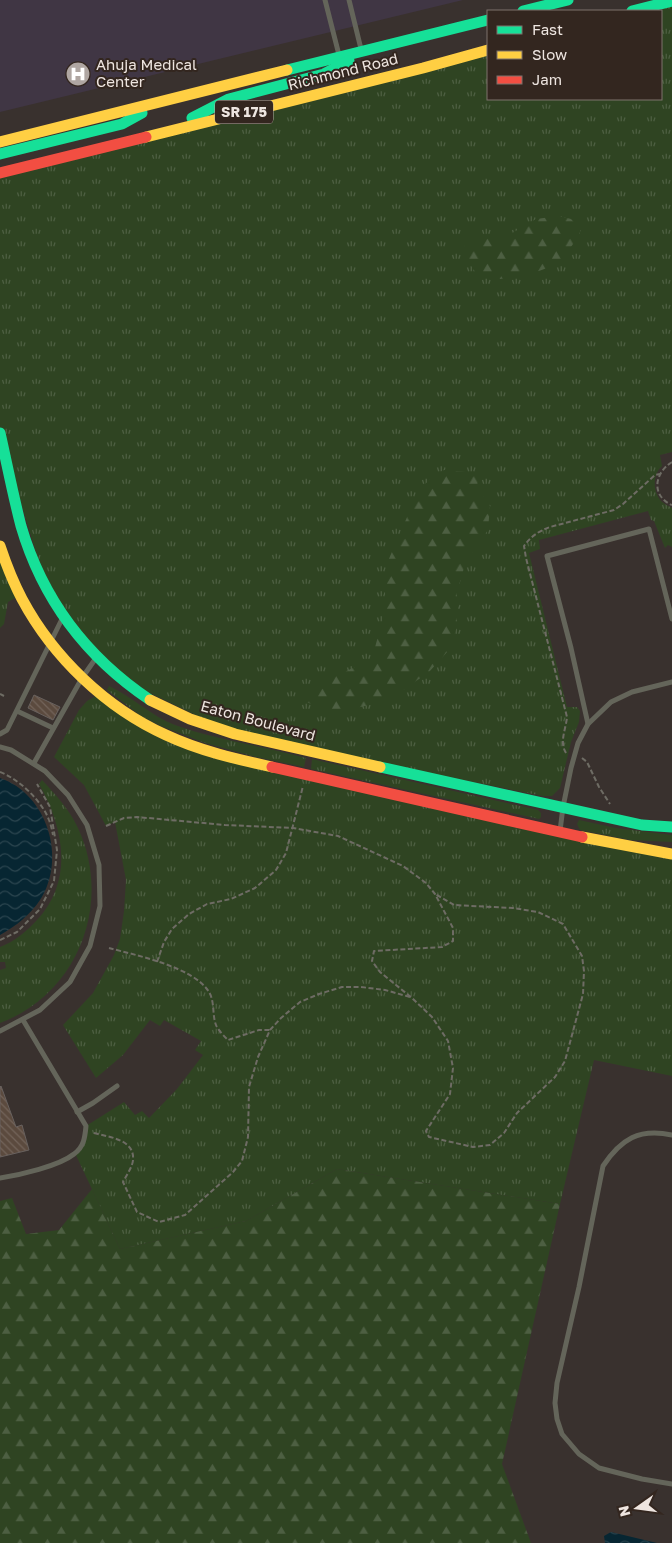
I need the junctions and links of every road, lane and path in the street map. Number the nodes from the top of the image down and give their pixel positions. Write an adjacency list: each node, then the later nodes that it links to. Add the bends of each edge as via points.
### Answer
1 (325, 0): 10 (lane)
2 (349, 0): 9 (lane)
3 (568, 0): 5 (street)
4 (672, 1): 6 (street)
5 (527, 10)
6 (636, 10)
7 (487, 20): 9 (street, Richmond Road)
8 (487, 50): 12 (street, Richmond Road / SR 175)
9 (362, 52): 10 (street)
10 (341, 66): 11 (street, Richmond Road / SR 175); 12 (street, via 324,74 229,100)
11 (159, 103): 13 (street, Richmond Road / SR 175); 14 (street, via 122,124)
12 (165, 131): 15 (street, Richmond Road / SR 175)
13 (0, 142)
14 (0, 154)
15 (0, 173)
16 (0, 433): 21 (street, Eaton Boulevard, via 32,558)
17 (672, 462): 18 (path, via 664,466)
18 (660, 474): 19 (path, via 657,478 660,494); 34 (path, via 614,510 545,529 524,546 567,717 562,742)
19 (672, 505)
20 (0, 546): 23 (street, via 26,605)
21 (63, 616): 23 (lane); 24 (street, Eaton Boulevard)
22 (672, 619): 30 (lane, via 649,529 547,556)
23 (51, 642): 25 (street); 29 (lane)
24 (96, 657): 25 (lane); 41 (street, Eaton Boulevard, via 144,696 206,725)
25 (82, 678): 31 (lane); 45 (street, via 144,724 193,747)
26 (672, 682): 30 (lane, via 632,692 611,702)
27 (0, 694): 28 (path)
28 (4, 696)
29 (17, 711): 31 (lane); 32 (lane, via 7,730)
30 (588, 724): 41 (lane, via 576,749)
31 (53, 728): 36 (lane)
32 (0, 734)
33 (0, 746): 36 (lane)
34 (566, 753)
35 (582, 758): 40 (path)
36 (34, 763): 53 (lane, via 68,796 87,825 99,865 100,906 90,946 70,982 40,1010)
37 (0, 772): 46 (path, via 32,792 49,819)
38 (37, 784): 46 (path, via 50,807)
39 (303, 786): 44 (path)
40 (610, 804)
41 (563, 807): 43 (street, Eaton Boulevard, via 642,825); 45 (lane)
42 (106, 826): 44 (path, via 124,818 137,817)
43 (672, 827)
44 (293, 828): 48 (path, via 338,836 404,866); 51 (path, via 286,853 276,870 255,888 232,899 207,904 189,914 172,929)
45 (560, 832): 47 (street)
46 (57, 850): 49 (path, via 54,881 40,910 17,932)
47 (672, 854)
48 (435, 894): 52 (path, via 453,928 453,941 442,947 374,951 372,960 380,972); 52 (path, via 454,905 538,912 563,924 582,956 583,994 565,1061 555,1077 517,1113 504,1133 490,1145 473,1147 429,1137 426,1131 450,1094 452,1068 448,1041 432,1017)
49 (0, 940)
50 (109, 948): 51 (path)
51 (157, 962): 54 (path, via 191,975 208,991 214,1004 216,1025 228,1040 259,1030)
52 (412, 998): 54 (path, via 385,990 342,987 300,1002)
53 (23, 1020): 55 (lane); 57 (lane)
54 (270, 1030): 58 (path, via 248,1087 248,1137 242,1162 185,1215 158,1222 138,1212 123,1182 133,1160 130,1147 122,1140)
55 (0, 1031)
56 (117, 1086): 57 (lane)
57 (77, 1112): 58 (lane, via 86,1126)
58 (85, 1131): 60 (lane, via 85,1140 76,1153 58,1162)
59 (672, 1135): 61 (lane, via 645,1133 631,1138 612,1152 602,1166 555,1403 562,1434 579,1454 599,1468)
60 (0, 1178)
61 (672, 1484)

